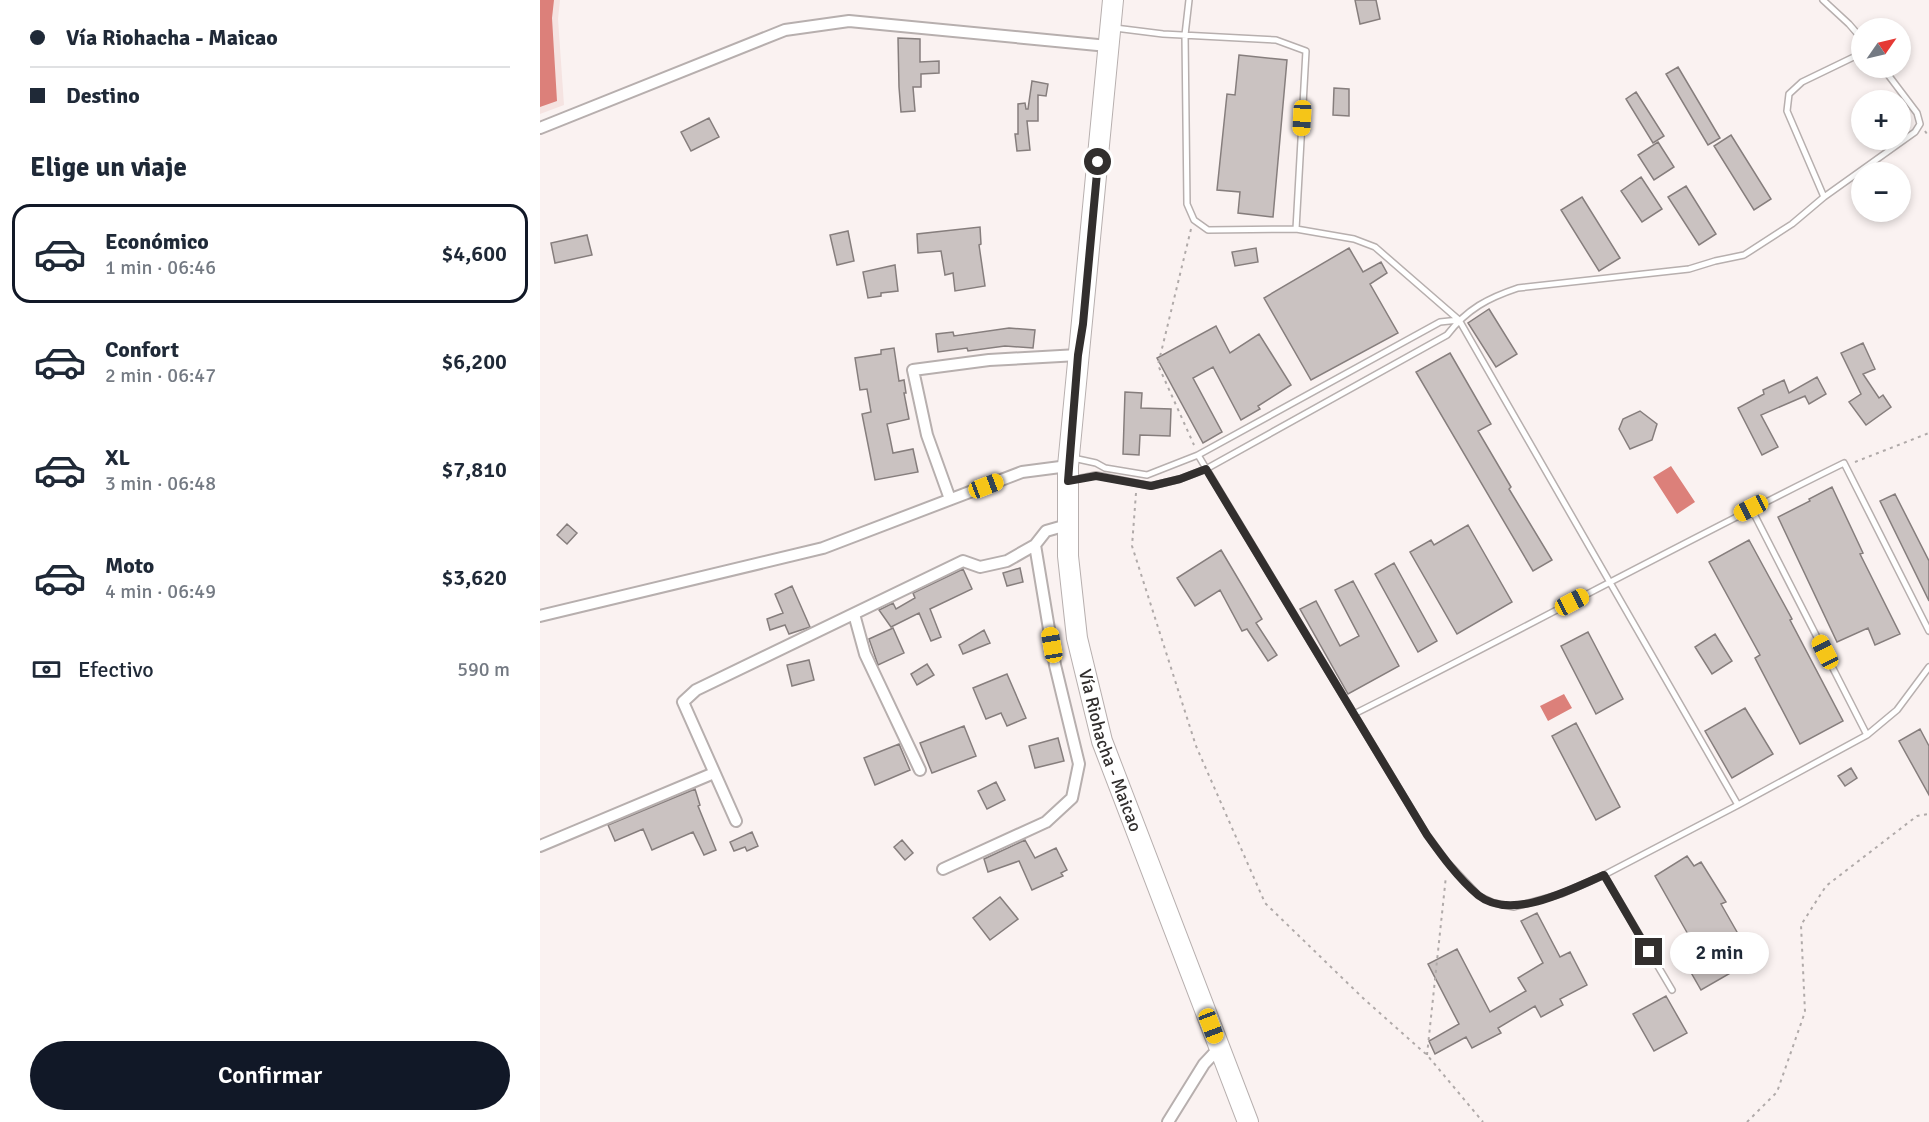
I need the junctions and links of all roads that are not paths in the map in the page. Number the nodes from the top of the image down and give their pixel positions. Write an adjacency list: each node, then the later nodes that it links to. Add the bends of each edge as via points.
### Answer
1 (1113, 0): 6 (highway, Vía Riohacha - Maicao)
2 (1189, 0): 5 (lane)
3 (1823, 0): 4 (lane)
4 (1851, 26)
5 (1185, 35): 6 (lane); 11 (lane, via 1187,204 1194,220 1208,230); 11 (lane, via 1276,40 1306,51)
6 (1109, 37): 9 (street, via 849,21 785,30); 13 (highway, Vía Riohacha - Maicao)
7 (1851, 58): 10 (lane, via 1802,82 1789,94 1787,111)
8 (1891, 78): 10 (lane, via 1917,113 1920,124 1915,132)
9 (540, 128)
10 (1824, 197): 12 (lane, via 1792,224 1744,255 1689,270 1518,288 1468,311)
11 (1296, 229): 12 (lane, via 1354,238 1375,247)
12 (1459, 320): 14 (lane, via 1440,322); 17 (lane, via 1447,335); 23 (lane)
13 (1078, 355): 16 (highway, Vía Riohacha - Maicao); 19 (street, via 989,360 913,370 927,435)
14 (1198, 455): 15 (lane, via 1147,476); 17 (lane)
15 (1096, 463): 16 (lane); 18 (lane)
16 (1068, 468): 18 (lane); 19 (street, via 1022,472); 21 (highway, Vía Riohacha - Maicao)
17 (1206, 469): 18 (lane, via 1151,486); 28 (lane)
18 (1096, 476)
19 (950, 499): 25 (street, via 823,548)
20 (1751, 508): 23 (lane); 26 (lane, via 1844,463); 29 (lane)
21 (1067, 525): 22 (street, via 1046,531); 38 (highway, Vía Riohacha - Maicao, via 1077,638 1102,741)
22 (1035, 545): 24 (street, via 1007,561 980,567 963,561); 35 (street, via 1055,665 1079,764 1072,798 1046,822)
23 (1610, 582): 28 (lane); 32 (lane)
24 (854, 614): 30 (street, via 865,654); 31 (street, via 696,690 683,702)
25 (540, 616)
26 (1929, 631)
27 (1929, 667): 29 (lane, via 1897,710)
28 (1353, 714): 36 (lane, via 1427,835 1479,896 1514,907 1561,894)
29 (1867, 735): 32 (lane)
30 (920, 770)
31 (714, 773): 33 (street); 34 (street)
32 (1738, 805): 36 (lane)
33 (736, 821)
34 (540, 846)
35 (943, 869)
36 (1604, 875): 37 (lane)
37 (1672, 990)
38 (1219, 1048): 39 (street, via 1204,1064); 40 (highway, Vía Riohacha - Maicao)
39 (1168, 1122)
40 (1248, 1122)

